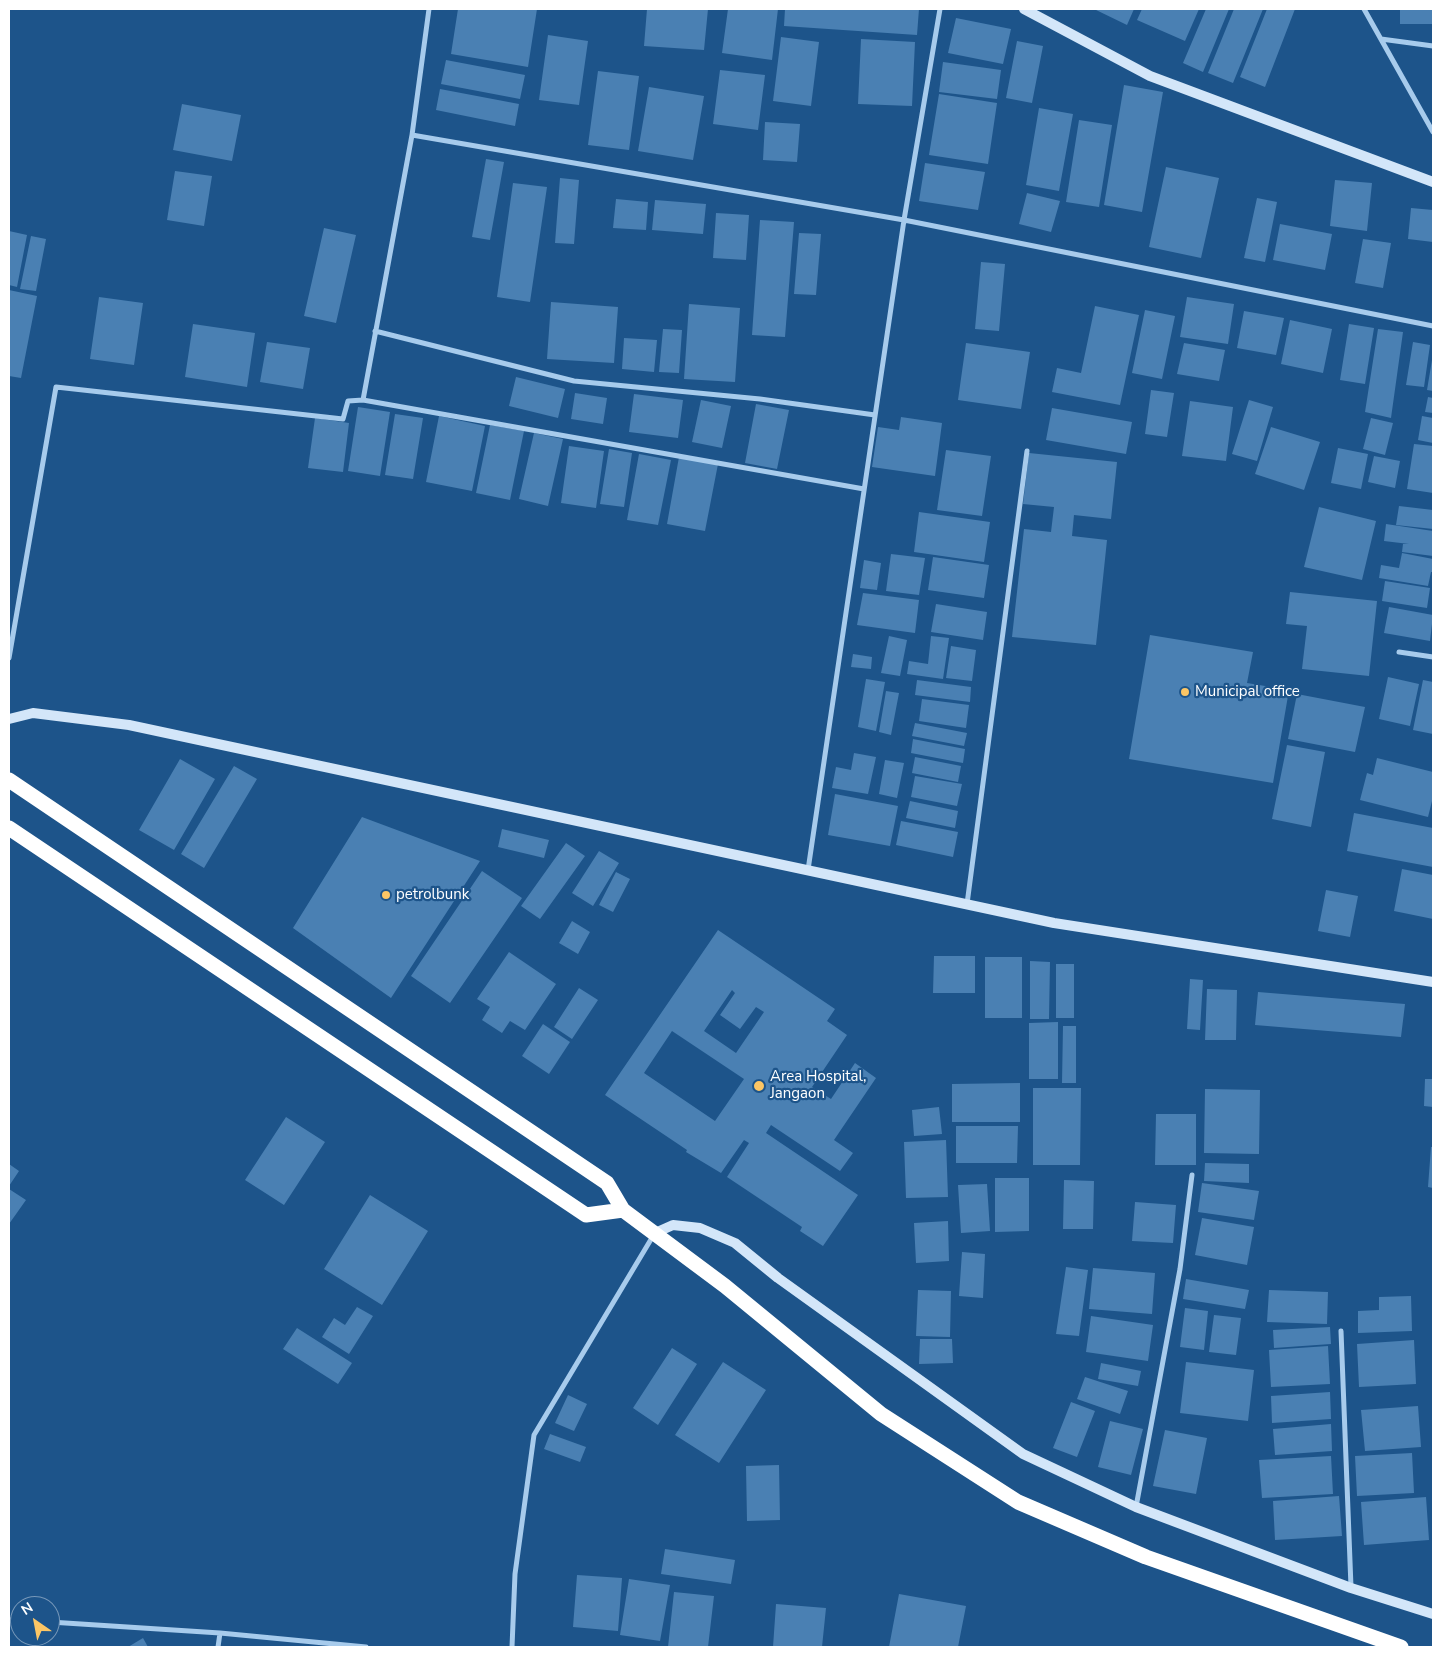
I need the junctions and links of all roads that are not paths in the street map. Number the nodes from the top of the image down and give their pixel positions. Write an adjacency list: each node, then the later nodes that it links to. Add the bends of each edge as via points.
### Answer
1 (429, 9): 8 (street)
2 (940, 9): 10 (street)
3 (1024, 9): 9 (main road, via 1150,76)
4 (1364, 9): 5 (street)
5 (1381, 39): 6 (street); 7 (street)
6 (1433, 46)
7 (1433, 132)
8 (412, 135): 10 (street); 12 (street)
9 (1433, 182)
10 (904, 220): 11 (street); 14 (street)
11 (1433, 326)
12 (375, 331): 13 (street); 14 (street, via 574,381 760,399)
13 (363, 400): 16 (street); 19 (street, via 348,401 343,419 56,387)
14 (875, 415): 16 (street)
15 (1027, 451): 24 (street)
16 (864, 489): 23 (street)
17 (1399, 652): 18 (street)
18 (1433, 657)
19 (9, 658)
20 (9, 720): 23 (main road, via 33,713 129,725)
21 (9, 780): 27 (highway, via 607,1183)
22 (9, 828): 27 (highway, via 586,1215)
23 (808, 870): 24 (main road)
24 (967, 904): 25 (main road, via 1054,923)
25 (1433, 982)
26 (1192, 1176): 30 (street, via 1180,1269)
27 (623, 1210): 28 (highway)
28 (655, 1233): 30 (main road, via 673,1225 700,1228 735,1243 778,1278 1024,1454); 37 (street, via 534,1436 515,1574); 38 (highway, via 881,1414 1018,1502 1146,1557)
29 (1341, 1331): 31 (street)
30 (1136, 1507): 31 (main road)
31 (1352, 1588): 32 (main road)
32 (1433, 1614)
33 (60, 1623): 34 (street)
34 (220, 1633): 35 (street); 36 (street)
35 (218, 1647)
36 (366, 1647)
37 (512, 1647)
38 (1401, 1647)

